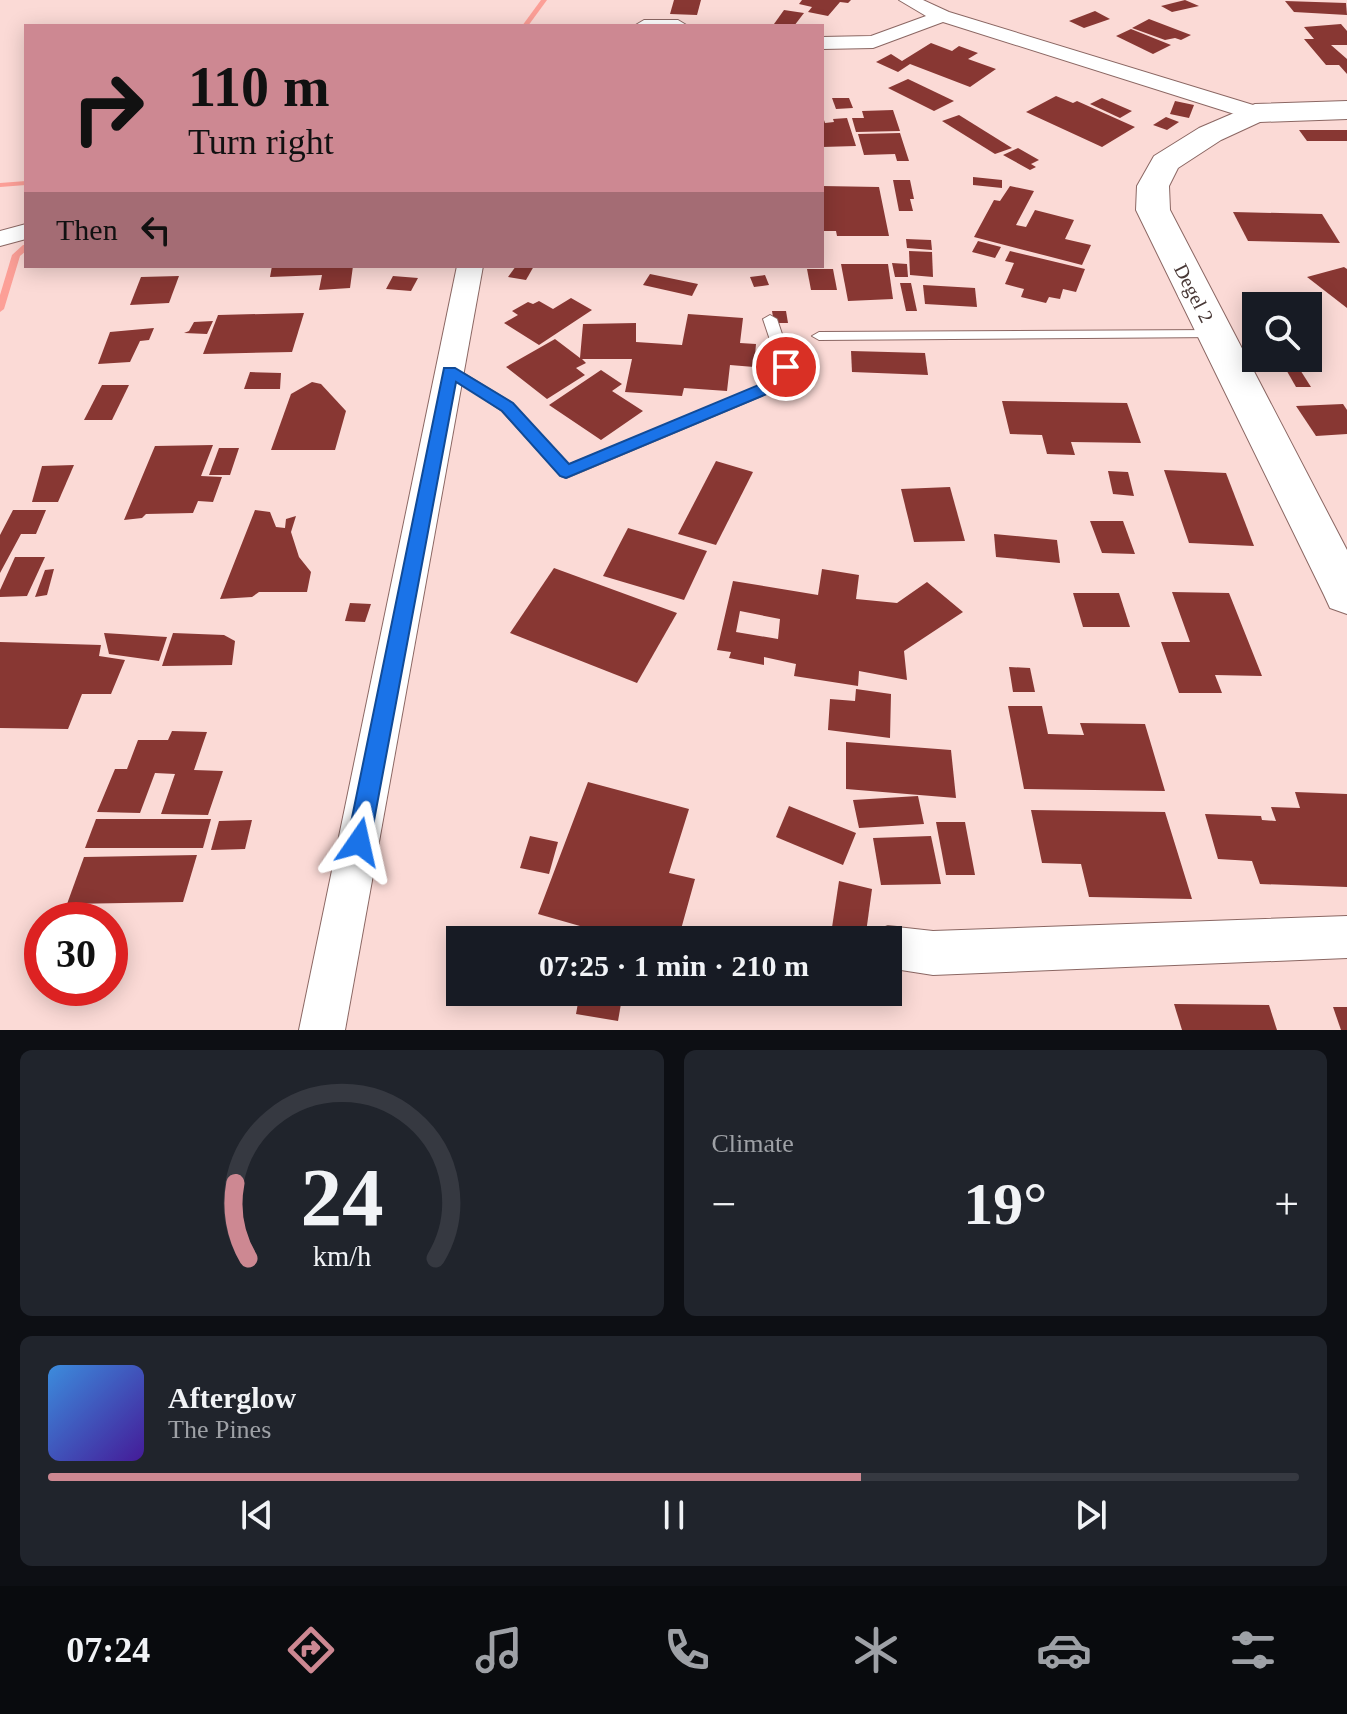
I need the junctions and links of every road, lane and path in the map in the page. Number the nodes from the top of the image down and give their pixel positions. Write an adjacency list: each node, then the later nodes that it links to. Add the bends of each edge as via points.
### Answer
1 (908, 0): 2 (street)
2 (942, 16): 3 (street, via 873,42); 5 (street)
3 (824, 43)
4 (1347, 110): 5 (street, Degel 2)
5 (1255, 113): 10 (street, Degel 2, via 1165,163 1153,186 1153,210)
6 (24, 232): 7 (street)
7 (0, 239)
8 (470, 268): 12 (street)
9 (770, 319): 12 (lane, via 786,367 780,383 566,472 507,407)
10 (1215, 334): 11 (lane); 13 (street, Degel 2)
11 (819, 336)
12 (450, 371): 16 (street)
13 (1347, 595)
14 (1347, 937): 15 (street, via 933,953)
15 (902, 949)
16 (322, 1030)

